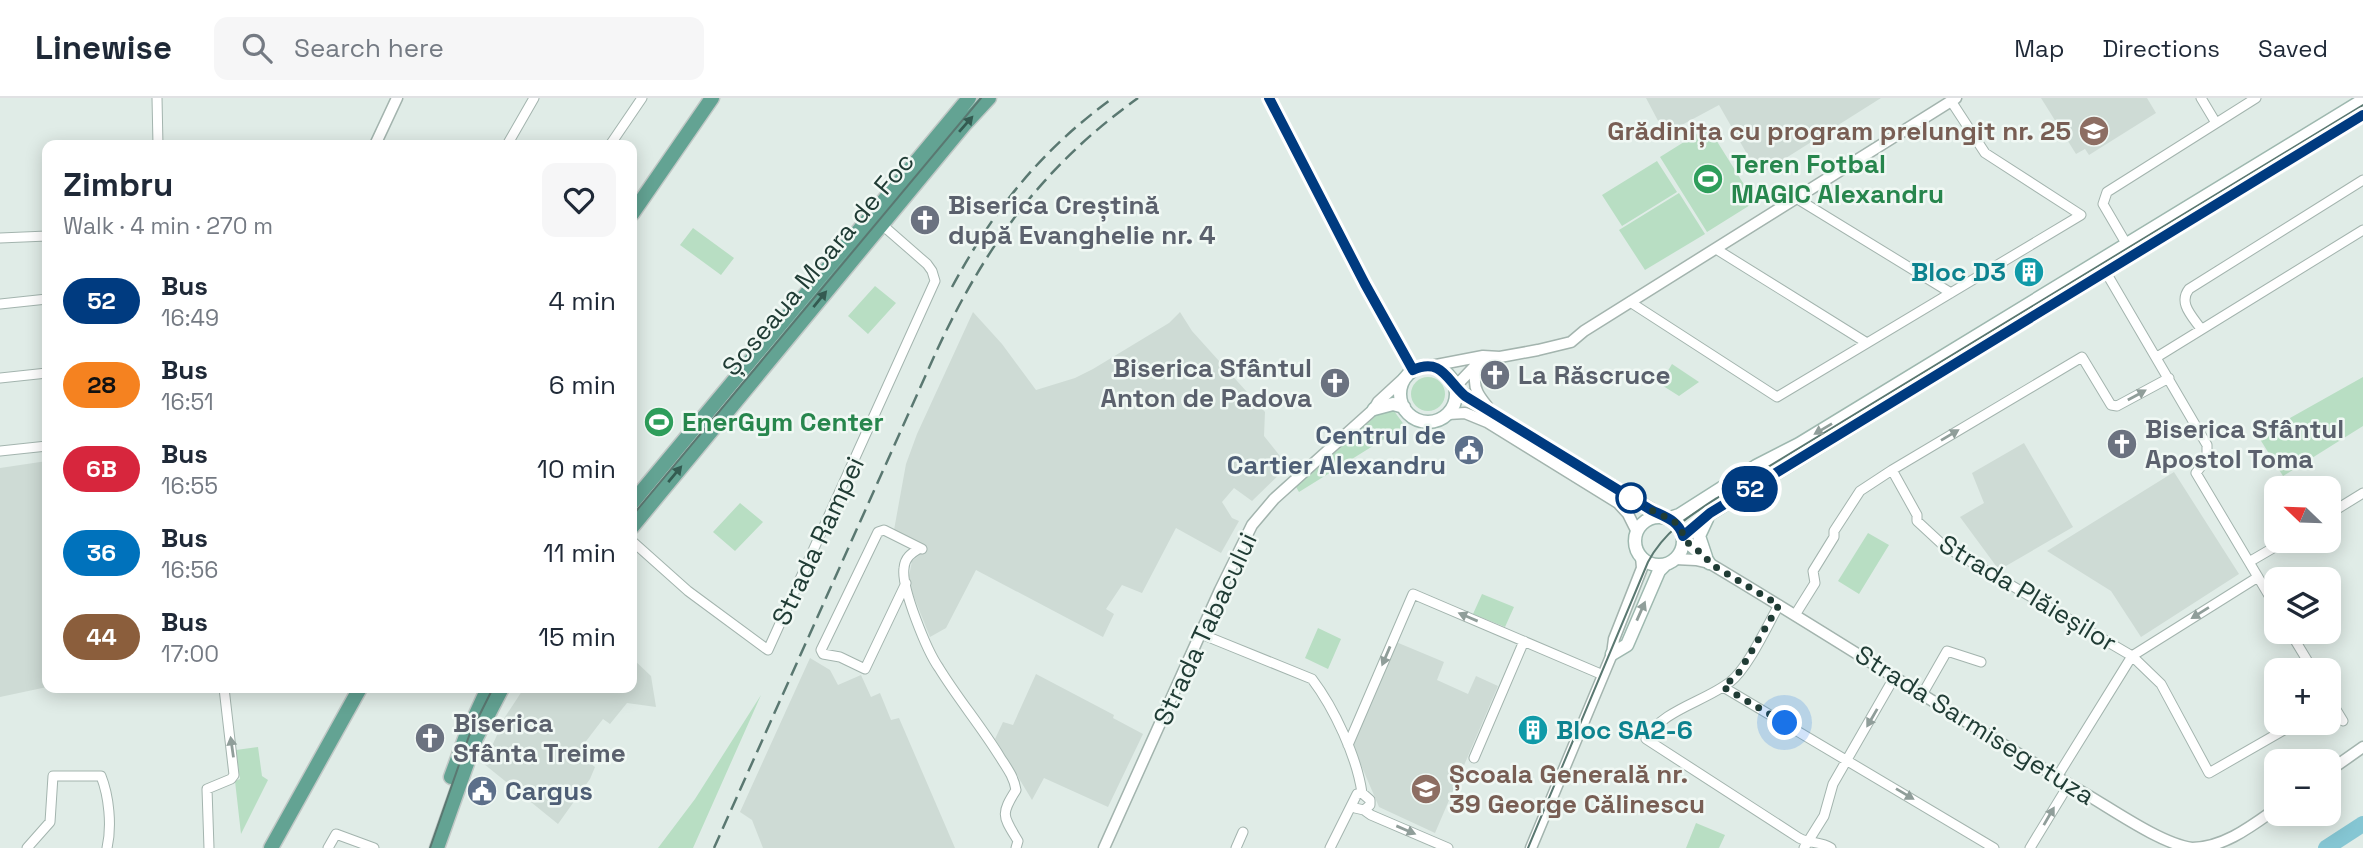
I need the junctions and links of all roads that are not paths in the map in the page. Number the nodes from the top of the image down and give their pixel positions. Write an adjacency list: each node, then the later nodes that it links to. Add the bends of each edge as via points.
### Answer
1 (157, 98): 16 (street)
2 (397, 98): 17 (street)
3 (534, 98): 18 (street)
4 (642, 98): 19 (street)
5 (700, 98): 21 (main road)
6 (712, 98): 23 (main road)
7 (969, 98): 24 (main road, Șoseaua Moara de Foc)
8 (989, 98): 24 (main road, Șoseaua Moara de Foc, one-way to 8)
9 (1269, 98): 42 (street)
10 (2202, 98): 15 (street)
11 (2256, 98): 15 (street)
12 (1953, 99): 22 (street); 31 (street, via 1985,153 2081,215)
13 (2363, 100): 28 (main road)
14 (2363, 115): 30 (main road)
15 (2216, 123): 28 (street, via 2107,192 2103,204)
16 (158, 140)
17 (377, 140)
18 (510, 140)
19 (613, 140)
20 (2363, 180): 35 (street, via 2189,289 2184,303)
21 (637, 189)
22 (1796, 198): 29 (street); 31 (street)
23 (637, 207)
24 (876, 220): 54 (main road, Șoseaua Moara de Foc); 58 (main road, Șoseaua Moara de Foc, one-way to 24); 61 (street, Strada Rampei, via 926,264 935,281 768,650 688,591)
25 (2363, 230): 35 (street)
26 (42, 236): 27 (street)
27 (0, 238)
28 (2127, 245): 30 (main road)
29 (1716, 249): 33 (street); 36 (street)
30 (2103, 267): 39 (street); 56 (main road); 57 (main road, one-way to 57)
31 (1951, 293): 36 (street)
32 (42, 300): 34 (street)
33 (1630, 302): 36 (street, via 1777,397); 37 (street, via 1571,342)
34 (0, 304)
35 (2201, 329): 39 (street)
36 (1867, 343)
37 (1521, 353): 38 (street); 48 (street, via 1486,368 1475,378 1476,392)
38 (1500, 357): 40 (street); 45 (street, via 1474,367)
39 (2157, 357): 43 (street)
40 (1431, 366): 42 (main road); 45 (main road, via 1447,374)
41 (42, 374): 44 (street)
42 (1408, 374): 46 (main road, via 1400,394); 47 (street, Strada Tabacului)
43 (2169, 377): 52 (street, one-way to 43, via 2082,357 2111,405 2117,406); 66 (street, via 2207,445 2207,458 2196,473)
44 (0, 378)
45 (1455, 387): 48 (street); 49 (main road, via 1455,402)
46 (1404, 407): 47 (main road, via 1387,404); 49 (main road, via 1423,421 1437,421)
47 (1374, 409): 72 (street, Strada Tabacului, via 1257,519)
48 (1492, 413): 57 (street)
49 (1448, 414): 59 (street, via 1465,413 1488,422 1618,503)
50 (42, 447): 51 (street)
51 (0, 451)
52 (1892, 470): 71 (street, via 1860,491 1813,571 1815,583); 75 (street, Strada Plăieșilor, via 1917,522 1944,546)
53 (2363, 493): 55 (street)
54 (637, 497)
55 (2342, 506)
56 (1710, 513): 60 (main road); 64 (main road, via 1699,536)
57 (1667, 517): 59 (main road, via 1647,519); 60 (main road, via 1678,524)
58 (637, 521)
59 (1637, 532): 63 (main road, via 1635,545)
60 (1683, 536): 64 (main road); 65 (main road, via 1683,547)
61 (637, 545)
62 (2264, 553): 66 (street)
63 (1641, 556): 65 (main road, via 1653,564); 74 (street, via 1642,568)
64 (1707, 560): 65 (street, Strada Sarmisegetuza); 70 (street, Strada Sarmisegetuza)
65 (1671, 562): 74 (main road, one-way to 65, via 1627,645 1659,571)
66 (2249, 562): 67 (street)
67 (2258, 577): 69 (street); 75 (street, Strada Plăieșilor, one-way to 75)
68 (906, 583): 68 (street, via 907,558 922,549 884,530 878,532 823,654 865,669); 111 (street, via 937,666 1014,780 1016,790 1004,818 1018,841)
69 (2264, 587)
70 (1779, 605): 71 (street, Strada Sarmisegetuza); 79 (street, via 1738,674)
71 (1795, 615): 78 (street, Strada Sarmisegetuza)
72 (1201, 634): 89 (street, via 1312,679 1324,693); 112 (street, Strada Tabacului)
73 (1524, 641): 77 (street); 89 (street, one-way to 89, via 1413,593); 91 (street)
74 (1612, 654): 77 (street)
75 (2132, 656): 88 (street, via 2161,684 2210,773); 94 (street, Strada Plăieșilor)
76 (1981, 662): 85 (street, via 1947,651)
77 (1603, 675): 116 (street)
78 (1895, 676): 85 (street, Strada Sarmisegetuza); 92 (street, one-way to 92)
79 (1723, 687): 92 (street); 101 (street, via 1653,727 1646,739)
80 (225, 693): 104 (street, one-way to 80, via 207,789 234,775)
81 (346, 693): 105 (main road)
82 (357, 693): 106 (main road)
83 (488, 693): 109 (main road, via 466,736)
84 (490, 693): 110 (main road)
85 (1923, 693): 94 (street, Strada Sarmisegetuza)
86 (2341, 718): 87 (street)
87 (2343, 721)
88 (2275, 735)
89 (1348, 745): 96 (street)
90 (2363, 747): 93 (street)
91 (1474, 758)
92 (1847, 759): 101 (street, via 1833,784 1824,816); 118 (street, one-way to 118)
93 (2341, 763)
94 (2057, 777): 95 (street, Strada Sarmisegetuza)
95 (2069, 784): 99 (street, Strada Sarmisegetuza, via 2159,836 2192,848 2220,844); 119 (street, one-way to 95)
96 (1362, 793): 97 (street); 98 (street, via 1370,800)
97 (1352, 804): 98 (street); 114 (street)
98 (1364, 810): 115 (street, one-way to 115)
99 (2264, 817)
100 (1243, 832): 113 (street)
101 (1806, 845): 117 (street, via 1822,842)
102 (27, 848): 103 (street, via 50,822 53,776 101,776 110,828)
103 (107, 848)
104 (209, 848)
105 (260, 848)
106 (271, 848)
107 (328, 848): 108 (street, via 336,834)
108 (374, 848)
109 (427, 848)
110 (437, 848)
111 (1016, 848)
112 (1104, 848)
113 (1236, 848)
114 (1331, 848)
115 (1448, 848)
116 (1531, 848)
117 (1831, 848)
118 (1994, 848)
119 (2030, 848)

